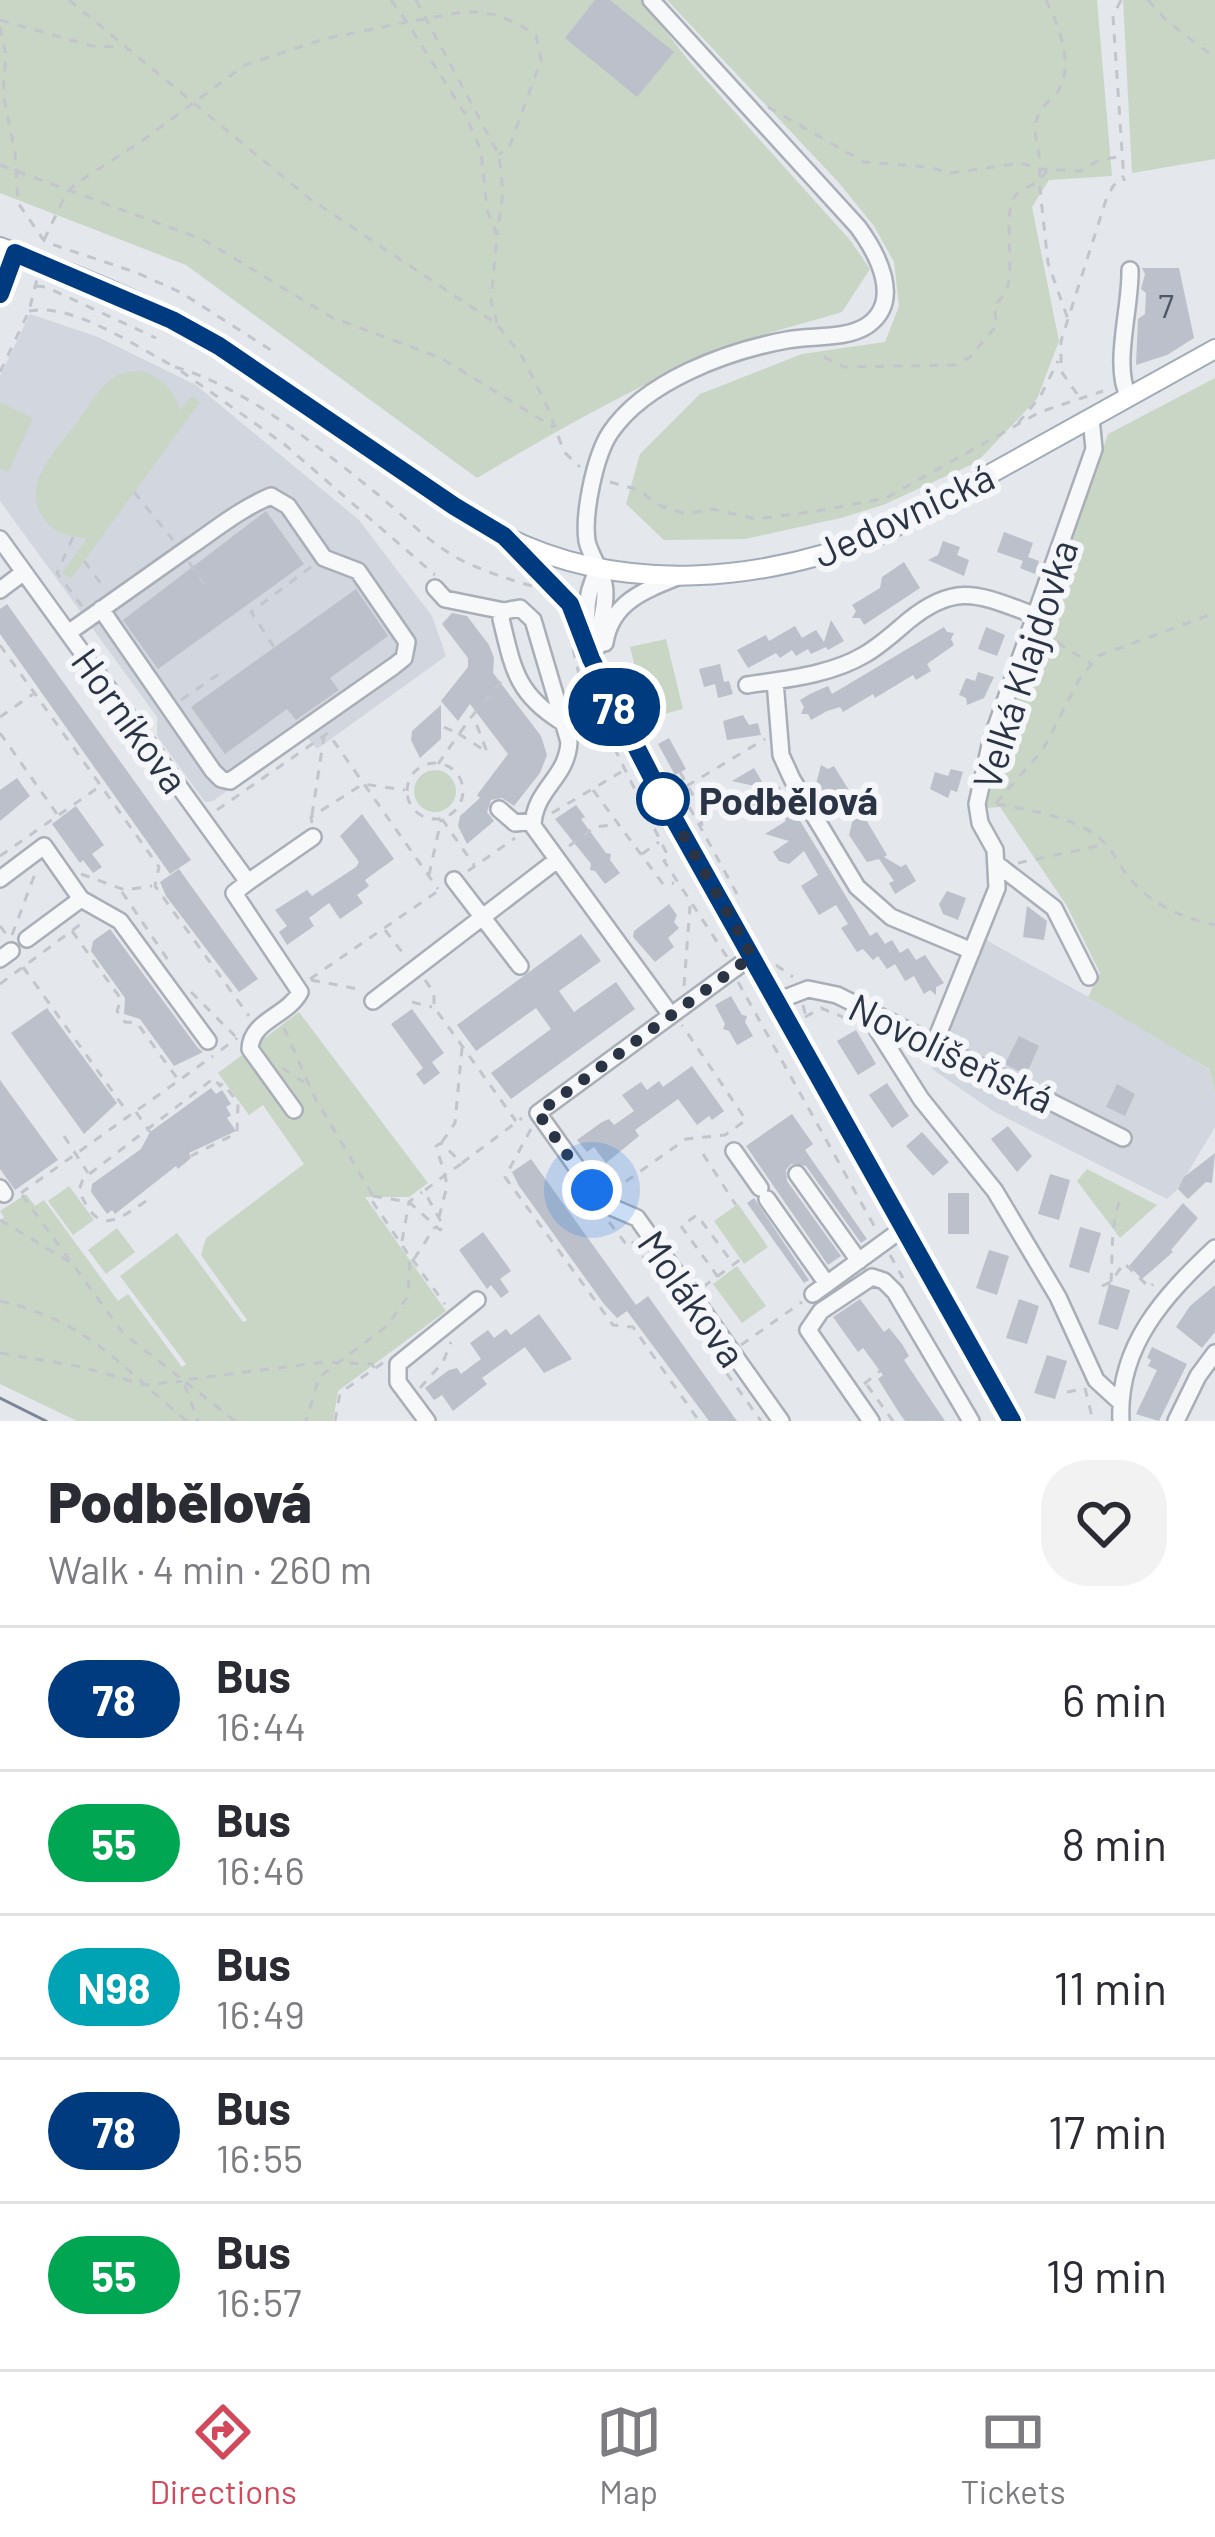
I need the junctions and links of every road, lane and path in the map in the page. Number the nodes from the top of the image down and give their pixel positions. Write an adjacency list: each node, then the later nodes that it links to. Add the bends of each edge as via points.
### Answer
1 (69, 0): 11 (path)
2 (391, 0): 9 (path)
3 (416, 0): 8 (path)
4 (651, 0): 13 (street, Novolíšeňská)
5 (1046, 0): 20 (path, via 1060,25 1064,67 1060,88 1039,112)
6 (1148, 0): 12 (path)
7 (1116, 2): 18 (path)
8 (428, 19): 9 (path); 15 (path); 17 (path, via 464,9 508,16 536,34 541,60 510,145)
9 (407, 22): 14 (path, via 256,61); 16 (path)
10 (0, 24): 11 (path); 22 (path)
11 (124, 46): 14 (path)
12 (1215, 58)
13 (744, 103): 20 (path, via 772,108 864,162 950,173 1012,164); 35 (street, Novolíšeňská, via 858,227 884,278 883,306 862,329)
14 (193, 106): 24 (path); 33 (path, via 310,199)
15 (491, 136): 16 (path); 17 (path)
16 (477, 137): 25 (path)
17 (499, 155): 25 (path)
18 (1123, 157): 21 (path, via 1081,172); 32 (path, via 1124,179 1106,200)
19 (0, 165): 22 (path)
20 (1040, 169): 21 (path); 23 (path)
21 (1048, 170): 23 (path)
22 (16, 171): 24 (path); 26 (path, via 18,203)
23 (1040, 180): 32 (path, via 1048,263); 35 (path, via 1012,203 1010,276 994,306 997,325 970,357 956,365 844,367)
24 (68, 192): 26 (path); 45 (path, via 204,240 331,317 457,366)
25 (497, 236): 33 (path)
26 (45, 248): 27 (main road, Jedovnická); 29 (path); 37 (path, via 179,292); 51 (main road, Jedovnická, via 219,346)
27 (8, 250): 30 (street)
28 (1130, 270): 41 (street, via 1120,373)
29 (35, 286): 31 (path); 34 (path)
30 (0, 293)
31 (29, 311): 39 (path, via 58,311); 40 (path)
32 (1069, 323): 38 (path)
33 (497, 324): 45 (path, via 523,358)
34 (156, 338)
35 (788, 340): 46 (street, Novolíšeňská, via 725,359 645,398 610,434)
36 (1215, 349): 41 (main road, Jedovnická)
37 (277, 354)
38 (1061, 354): 42 (path, via 1061,371); 44 (path)
39 (175, 367): 59 (path, via 284,444 434,572); 60 (path, via 236,392 460,560)
40 (0, 372)
41 (1126, 392): 42 (path); 43 (main road, Jedovnická)
42 (1080, 397): 44 (path)
43 (1091, 418): 58 (main road, Jedovnická, via 848,548 796,565); 65 (street, Velká Klajdovka, via 1094,449)
44 (1014, 426): 48 (path)
45 (555, 428): 46 (path, via 571,460)
46 (594, 478): 48 (path, via 686,514 713,509 756,519); 56 (street, Novolíšeňská, via 587,542)
47 (134, 492): 49 (path)
48 (886, 498): 50 (path)
49 (142, 499)
50 (898, 502)
51 (504, 536): 56 (main road, Jedovnická); 71 (street, via 563,594)
52 (73, 537): 62 (path, via 57,572)
53 (0, 539): 57 (street, Horníkova)
54 (324, 558): 62 (street, via 288,506 271,496); 68 (path, via 251,612); 76 (street, via 360,573 407,642 404,658 230,781 212,771)
55 (84, 560): 62 (path)
56 (599, 568): 58 (main road, Jedovnická); 71 (street, Novolíšeňská, via 585,600)
57 (24, 572): 61 (street); 66 (street, Horníkova)
58 (683, 575): 71 (street, via 638,593 613,617)
59 (437, 585): 63 (street, via 445,599)
60 (542, 588)
61 (0, 590)
62 (101, 609): 66 (street); 76 (street)
63 (504, 611): 79 (street, via 519,683); 79 (street, via 520,608 533,620)
64 (1215, 613): 69 (path)
65 (1035, 621): 69 (path); 73 (street, via 980,596 949,596 865,655); 93 (street, Velká Klajdovka)
66 (68, 633): 117 (street, Horníkova)
67 (0, 645): 75 (path)
68 (274, 647)
69 (1091, 664): 92 (path, via 1042,751)
70 (223, 671): 76 (path)
71 (600, 676): 129 (street, Novolíšeňská, via 653,780)
72 (509, 679): 77 (path)
73 (775, 681): 74 (street); 81 (street)
74 (747, 685)
75 (34, 694): 78 (path); 89 (path)
76 (170, 708)
77 (473, 715): 83 (path); 83 (path, via 487,752)
78 (0, 717)
79 (562, 722): 100 (street, via 568,761 538,799)
80 (444, 727): 83 (path)
81 (777, 732): 87 (path); 128 (street, via 792,779 857,887 891,917)
82 (0, 733): 95 (path)
83 (459, 734): 85 (path)
84 (324, 735): 88 (path); 96 (path); 98 (path)
85 (438, 764): 91 (path, via 420,768); 99 (path, via 459,777 463,794)
86 (680, 772): 87 (path)
87 (687, 783): 123 (path, via 680,790)
88 (363, 784): 91 (path); 98 (path); 114 (path)
89 (100, 786): 95 (path); 119 (path, via 159,867)
90 (591, 788): 101 (path)
91 (407, 790): 99 (path, via 417,813)
92 (996, 803): 93 (path); 104 (path, via 1093,832)
93 (977, 804): 112 (street, Velká Klajdovka)
94 (499, 808): 100 (street, via 514,823)
95 (57, 814): 108 (path)
96 (212, 814)
97 (646, 814): 103 (path)
98 (311, 817): 102 (path)
99 (441, 818): 111 (path); 114 (path)
100 (533, 821): 109 (street)
101 (621, 823): 107 (path); 109 (path, via 595,827)
102 (313, 837): 117 (street)
103 (660, 841): 106 (path); 110 (path)
104 (1107, 844): 112 (path); 125 (path, via 1158,904)
105 (44, 846): 115 (street); 121 (street); 127 (path)
106 (653, 846): 107 (path); 110 (path)
107 (641, 854): 118 (path, via 663,884)
108 (0, 856)
109 (556, 858): 124 (street); 149 (street)
110 (664, 861): 118 (path)
111 (475, 866)
112 (998, 866): 128 (street); 136 (street, via 1054,908)
113 (81, 874): 119 (path, via 125,890)
114 (429, 877): 126 (path, via 439,891)
115 (0, 879)
116 (454, 880): 124 (street)
117 (248, 882): 140 (street, via 234,893)
118 (678, 883): 122 (path)
119 (155, 886): 152 (path)
120 (122, 892): 134 (path)
121 (81, 899): 127 (street); 153 (street, via 120,921)
122 (691, 904): 133 (path, via 728,957); 142 (path, via 683,994)
123 (745, 909)
124 (483, 916): 131 (street); 144 (street)
125 (1215, 925)
126 (384, 929): 130 (path); 140 (path)
127 (12, 947)
128 (972, 951): 154 (street)
129 (761, 955): 143 (path); 145 (street, Novolíšeňská); 149 (street, Molákova)
130 (411, 964)
131 (520, 966)
132 (22, 968): 138 (path); 156 (path, via 72,931 121,999 117,1011 137,1023); 158 (path)
133 (718, 968)
134 (174, 970)
135 (419, 973): 147 (path)
136 (1089, 977)
137 (736, 978): 151 (path, via 769,1037)
138 (0, 984)
139 (184, 984): 156 (path, via 237,1038)
140 (304, 984): 141 (path); 148 (street)
141 (358, 989)
142 (692, 989)
143 (801, 989): 145 (street, Novolíšeňská); 150 (street, Novolíšeňská, via 829,992); 151 (path)
144 (374, 1001)
145 (777, 1001): 151 (street, Novolíšeňská)
146 (412, 1002): 147 (path)
147 (434, 1007): 155 (path)
148 (281, 1011): 157 (street, via 249,1043); 175 (path, via 308,1084)
149 (670, 1014): 179 (street, Molákova, via 538,1113); 179 (path, via 746,1120 725,1135 686,1139)
150 (872, 1015): 151 (path, via 853,1024 821,1008); 154 (street, Novolíšeňská); 212 (street, via 921,1099 994,1188 1096,1380)
151 (798, 1021): 183 (street, Novolíšeňská)
152 (254, 1022)
153 (208, 1040)
154 (935, 1042): 162 (street, Novolíšeňská)
155 (462, 1046): 163 (path, via 455,1123); 168 (path, via 517,1123)
156 (178, 1080): 158 (path)
157 (294, 1111)
158 (132, 1113): 160 (path); 165 (path)
159 (535, 1122): 219 (path, via 505,1177 613,1325 633,1328)
160 (148, 1130): 167 (path, via 214,1078 224,1083 238,1102 238,1132); 169 (path)
161 (64, 1136): 165 (path)
162 (1124, 1138)
163 (441, 1143): 168 (path); 171 (path)
164 (734, 1150): 195 (street)
165 (76, 1153): 169 (path); 173 (path)
166 (704, 1154): 178 (path)
167 (191, 1156)
168 (463, 1162): 171 (path)
169 (88, 1174): 176 (path, via 79,1190 100,1220 115,1222)
170 (797, 1174): 188 (street)
171 (445, 1175): 172 (path); 180 (path)
172 (424, 1191): 177 (path); 180 (path)
173 (10, 1193): 189 (path)
174 (1122, 1195): 191 (path, via 1112,1219)
175 (373, 1196): 177 (path); 184 (path)
176 (146, 1201)
177 (409, 1202): 182 (path); 184 (path)
178 (736, 1205)
179 (604, 1207): 196 (street, Molákova, via 638,1218); 203 (path, via 626,1244 631,1240)
180 (439, 1217): 182 (path, via 445,1227)
181 (0, 1220): 189 (path)
182 (435, 1226): 186 (path)
183 (905, 1227): 188 (street); 225 (street, Novolíšeňská)
184 (402, 1243): 186 (path)
185 (1215, 1248): 212 (street, via 1145,1323)
186 (412, 1258): 199 (path); 204 (path, via 401,1310)
187 (741, 1259): 190 (path)
188 (859, 1261): 195 (street)
189 (72, 1263): 207 (path, via 123,1333)
190 (734, 1265): 192 (path); 192 (path, via 697,1215 681,1226)
191 (1114, 1273): 193 (path, via 1124,1263); 194 (path)
192 (718, 1277): 196 (path)
193 (1153, 1284)
194 (1102, 1286)
195 (820, 1289): 203 (path)
196 (692, 1295): 203 (street, Molákova)
197 (477, 1300): 199 (street)
198 (0, 1301): 208 (path, via 69,1325)
199 (454, 1313): 211 (path, via 464,1324 443,1362); 211 (street, via 398,1364)
200 (0, 1353): 208 (path)
201 (396, 1353): 205 (path)
202 (1215, 1353): 227 (street)
203 (725, 1356): 220 (path); 221 (street, Molákova)
204 (338, 1362): 205 (path); 207 (path); 216 (path, via 320,1377)
205 (376, 1369): 217 (path, via 340,1393)
206 (880, 1372): 223 (path, via 866,1383)
207 (183, 1380): 208 (path); 214 (path); 215 (path)
208 (148, 1385): 213 (path)
209 (1085, 1389): 210 (path)
210 (1067, 1392)
211 (409, 1397): 218 (street)
212 (1120, 1402): 226 (street)
213 (187, 1421)
214 (198, 1421)
215 (236, 1421)
216 (306, 1421)
217 (335, 1421)
218 (427, 1421)
219 (699, 1421)
220 (760, 1421)
221 (781, 1421)
222 (871, 1421): 224 (street, Molákova, via 808,1330 821,1311 872,1277 895,1292)
223 (892, 1421)
224 (971, 1421)
225 (1012, 1421)
226 (1121, 1421)
227 (1176, 1421)

